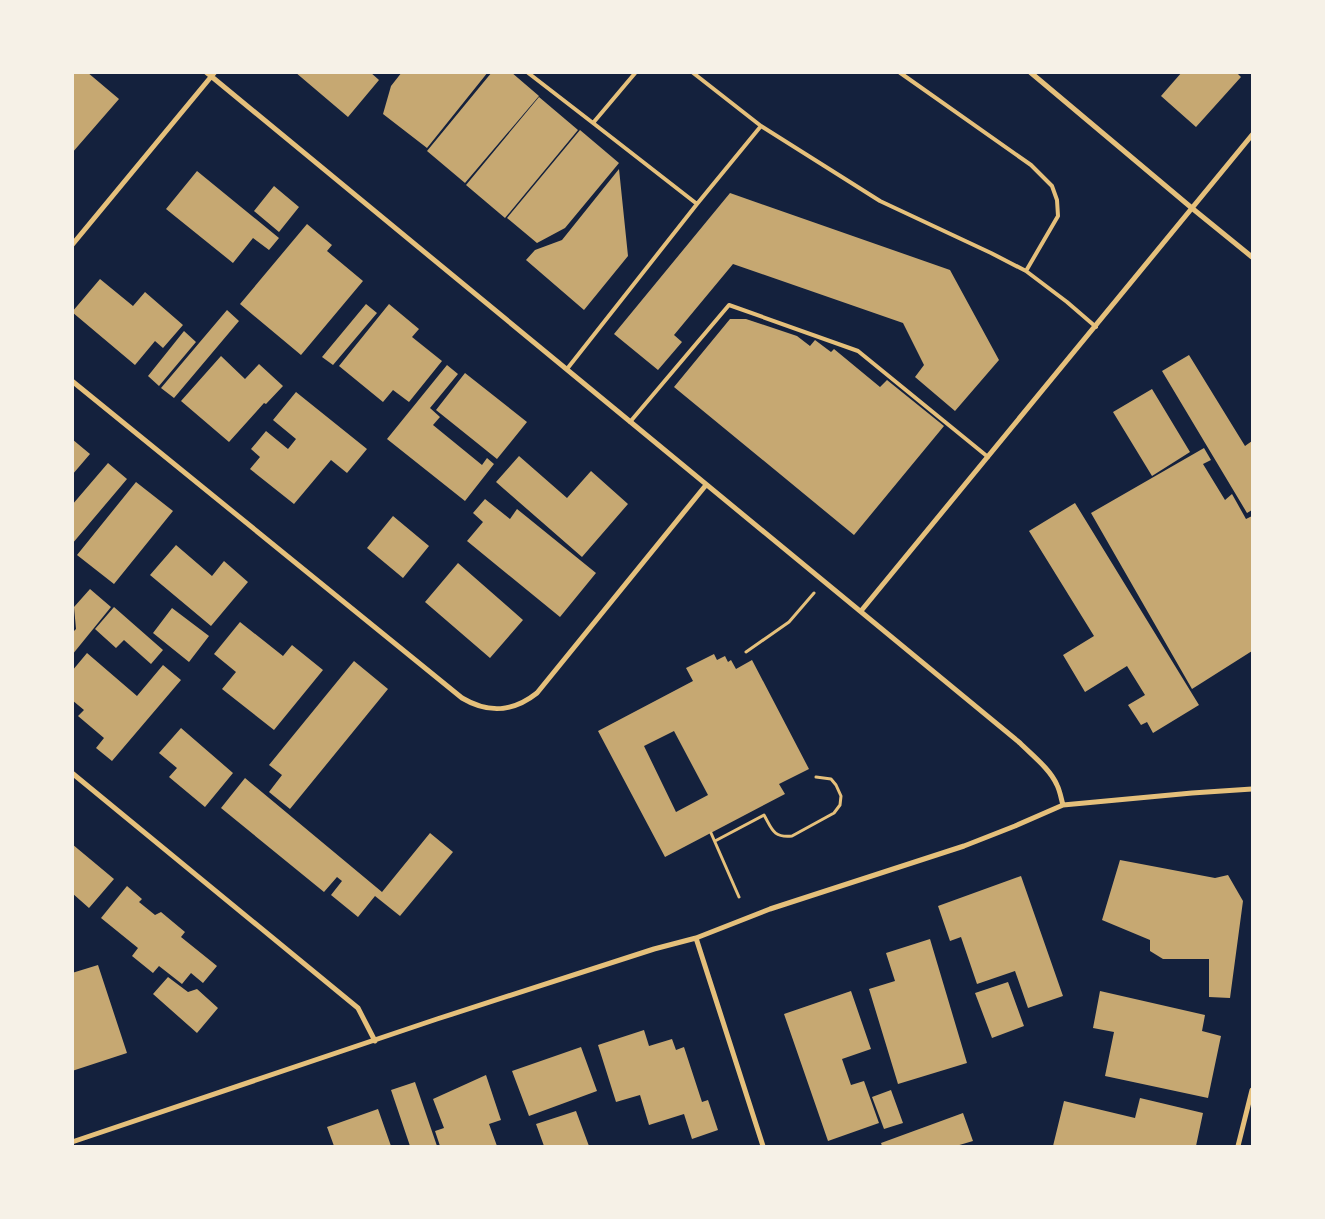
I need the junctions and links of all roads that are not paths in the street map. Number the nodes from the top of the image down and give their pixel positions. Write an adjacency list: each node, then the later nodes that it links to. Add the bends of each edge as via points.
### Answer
1 (206, 72): 7 (street)
2 (527, 72): 8 (lane)
3 (636, 72): 8 (lane)
4 (692, 72): 9 (lane)
5 (899, 72): 15 (lane, via 1031,165 1052,186 1058,216)
6 (1030, 72): 12 (street)
7 (214, 75): 13 (street); 17 (street)
8 (593, 123): 11 (lane)
9 (762, 126): 11 (lane); 15 (lane, via 880,201)
10 (1252, 135): 12 (street)
11 (696, 204): 17 (lane)
12 (1193, 209): 14 (street); 16 (street)
13 (72, 245)
14 (1252, 257)
15 (1026, 271): 16 (lane)
16 (1096, 326): 20 (street)
17 (567, 369): 19 (street)
18 (72, 381): 21 (street, via 462,698 472,704 493,708 521,704 537,692)
19 (630, 422): 20 (lane, via 729,305 858,351); 21 (street)
20 (988, 457): 22 (street)
21 (706, 485): 22 (street)
22 (861, 611): 25 (street, via 1042,764 1057,785)
23 (72, 773): 27 (street, via 358,1008)
24 (1252, 789): 25 (street)
25 (1063, 805): 26 (street, via 964,846 770,909)
26 (696, 938): 27 (street); 30 (street)
27 (375, 1041): 29 (street)
28 (1252, 1090): 31 (street)
29 (72, 1142)
30 (763, 1146)
31 (1238, 1146)

